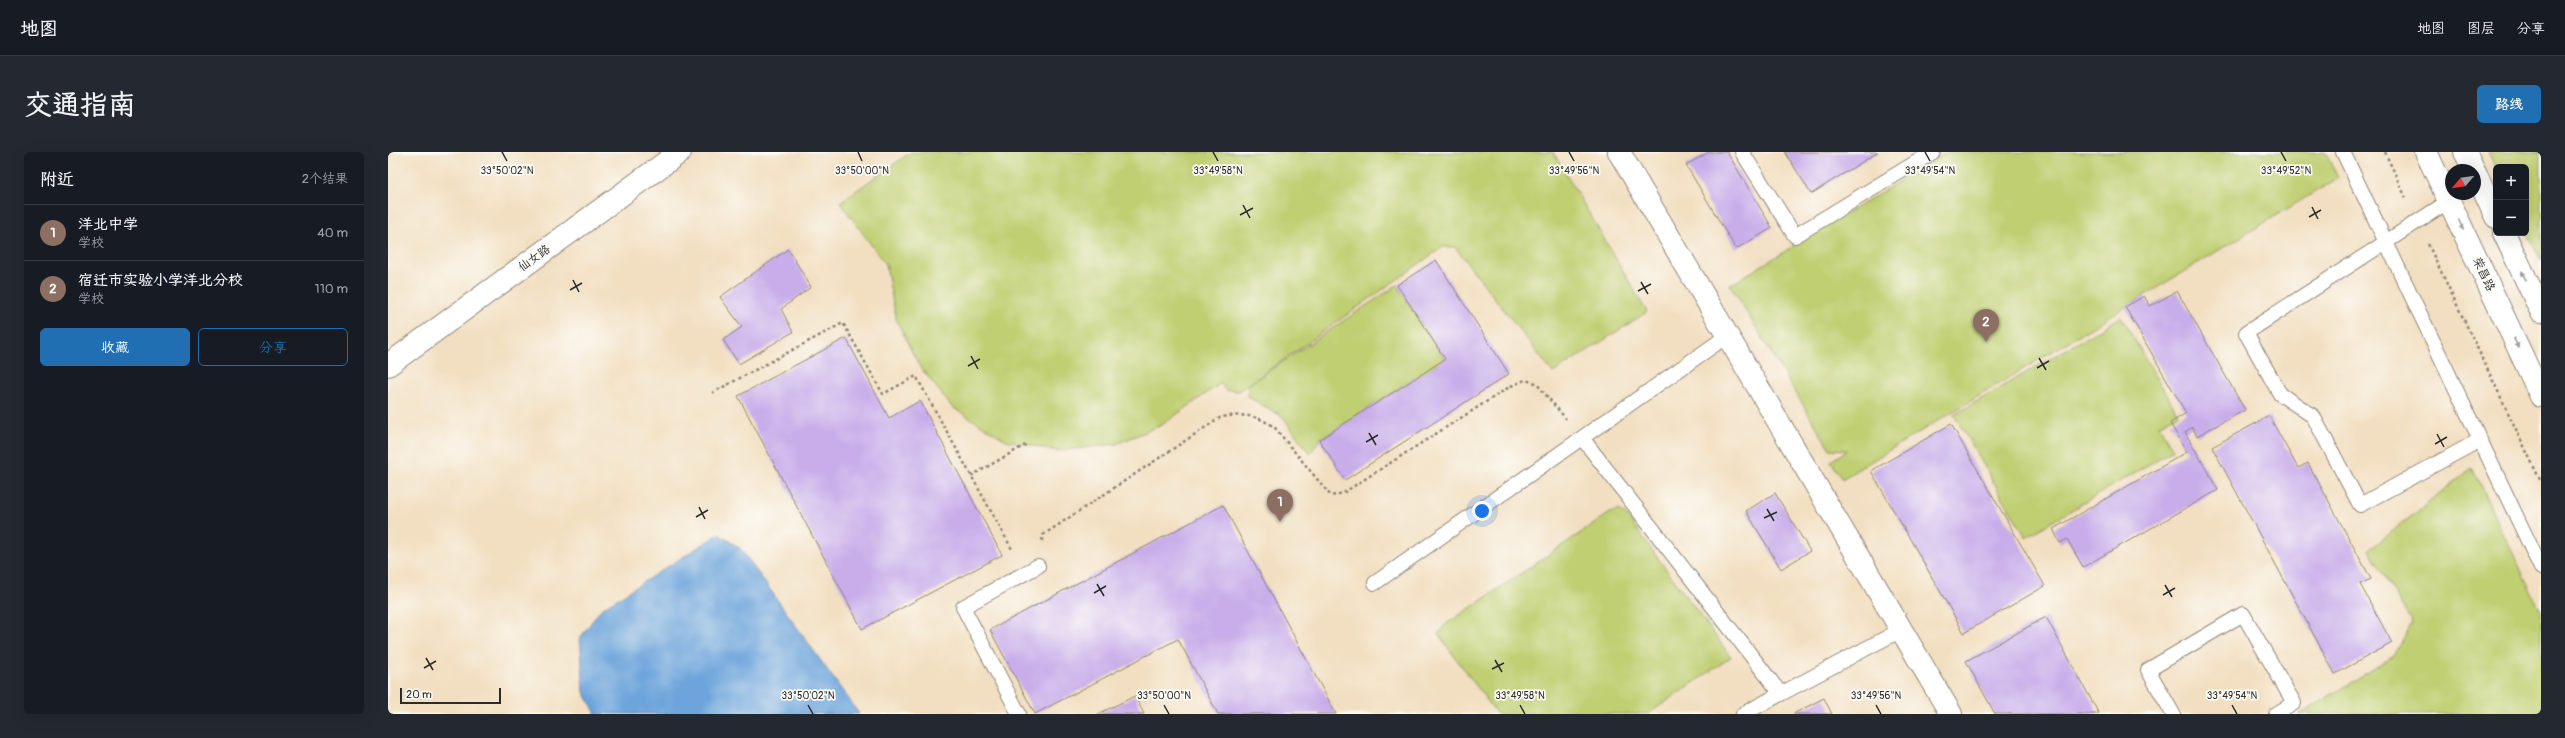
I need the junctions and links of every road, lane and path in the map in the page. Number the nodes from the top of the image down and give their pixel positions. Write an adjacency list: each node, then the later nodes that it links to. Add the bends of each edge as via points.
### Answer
1 (680, 152): 18 (street, 仙女路)
2 (1619, 152): 17 (street)
3 (1742, 152): 4 (lane, via 1795,236)
4 (1933, 152)
5 (2342, 152): 15 (lane)
6 (2385, 152): 13 (path)
7 (2426, 152): 11 (street, 荣昌路)
8 (2465, 152): 9 (street)
9 (2471, 164)
10 (2481, 186): 12 (street)
11 (2449, 201): 13 (lane); 20 (street, 荣昌路, one-way to 20)
12 (2493, 211)
13 (2417, 221): 15 (lane); 25 (path)
14 (2505, 236): 16 (street, one-way to 14)
15 (2385, 242): 22 (lane); 22 (lane, via 2246,332 2280,394 2313,416 2360,504)
16 (2541, 311)
17 (1727, 336): 21 (lane); 29 (street)
18 (388, 365)
19 (712, 393): 24 (path, via 843,323 883,394 916,376)
20 (2541, 396)
21 (1582, 438): 27 (path, via 1536,383 1526,380 1511,386 1343,493 1331,496 1275,428 1264,419 1253,415 1221,417 1043,535); 28 (lane); 30 (lane)
22 (2480, 440): 26 (lane)
23 (1027, 444): 24 (path)
24 (971, 476): 27 (path)
25 (2541, 482)
26 (2541, 568)
27 (1032, 569): 31 (lane, via 963,608)
28 (1375, 583)
29 (1901, 630): 30 (lane); 33 (street)
30 (1781, 694): 32 (lane)
31 (1020, 714)
32 (1743, 714)
33 (1951, 714)
34 (2173, 714): 35 (lane, via 2148,670 2242,614 2294,703)
35 (2276, 714)

